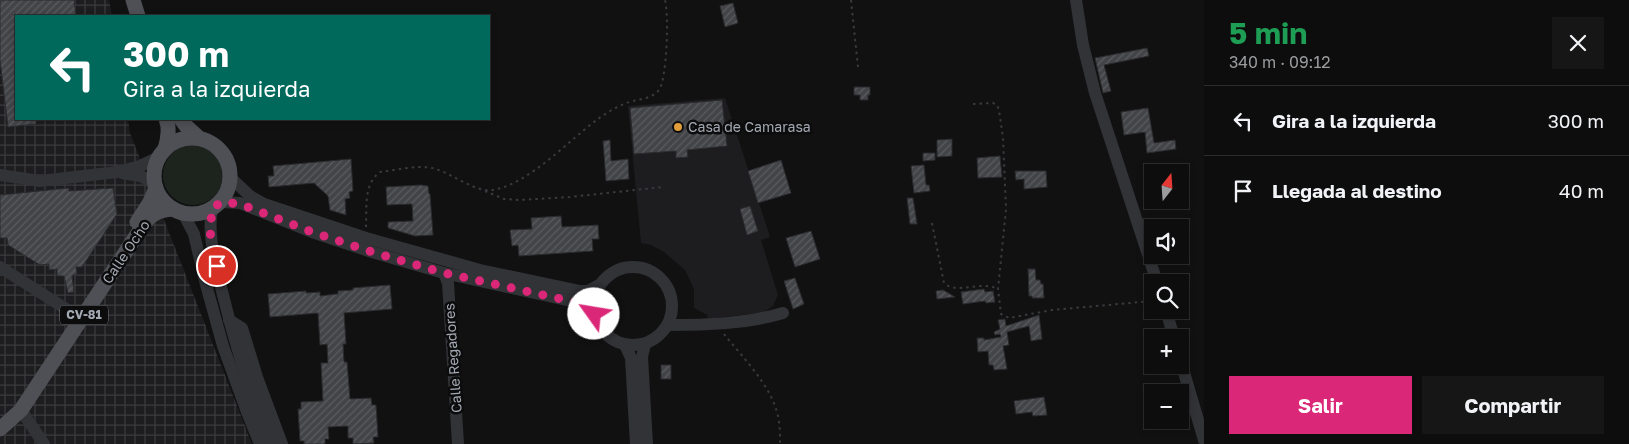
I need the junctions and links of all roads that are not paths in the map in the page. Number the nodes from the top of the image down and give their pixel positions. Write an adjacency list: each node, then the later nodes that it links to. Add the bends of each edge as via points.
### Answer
1 (131, 0): 3 (main road); 4 (main road)
2 (1076, 0): 17 (street, via 1082,45 1095,93)
3 (133, 15)
4 (138, 15)
5 (166, 120): 8 (main road, via 168,134)
6 (182, 120): 7 (main road)
7 (199, 138): 8 (main road, via 180,139); 11 (main road, via 219,148 230,167)
8 (162, 153): 9 (street, via 140,166); 12 (main road, via 154,170)
9 (117, 172): 10 (street, via 40,181); 12 (street, via 141,176)
10 (0, 175)
11 (231, 178): 13 (main road, via 226,195); 19 (street, via 257,201 366,238 480,270 565,289 588,291)
12 (155, 186): 14 (main road, via 165,203); 21 (main road, Calle Ocho / CV-81, via 142,215)
13 (217, 205): 14 (main road, via 203,213); 16 (street, via 240,204 312,232); 23 (street, via 210,232)
14 (178, 211): 28 (main road, Calle Ocho / CV-81, via 157,212 146,221); 33 (street, via 194,234 204,281 228,360)
15 (0, 267): 21 (street)
16 (444, 273): 18 (street); 36 (street, Calle Regadores, via 448,283)
17 (1154, 274)
18 (460, 277): 22 (street, via 584,304); 37 (street, Calle Regadores, via 453,290)
19 (599, 285): 22 (street); 24 (street, via 607,276 623,268 641,267 652,272 669,289 672,307)
20 (782, 313): 24 (street, via 716,324)
21 (74, 314): 29 (main road, Calle Ocho / CV-81, via 18,398)
22 (594, 314): 26 (street, via 605,334)
23 (229, 320): 34 (street); 35 (street, via 242,328)
24 (668, 325): 25 (street)
25 (645, 344): 26 (street); 39 (street, via 642,357)
26 (625, 345): 38 (street, via 631,358)
27 (1184, 374): 31 (street)
28 (21, 410): 30 (main road, Calle Ocho / CV-81); 32 (street)
29 (0, 417)
30 (0, 429)
31 (1204, 440)
32 (44, 444)
33 (260, 444)
34 (270, 444)
35 (282, 444)
36 (458, 444)
37 (463, 444)
38 (636, 444)
39 (647, 444)

